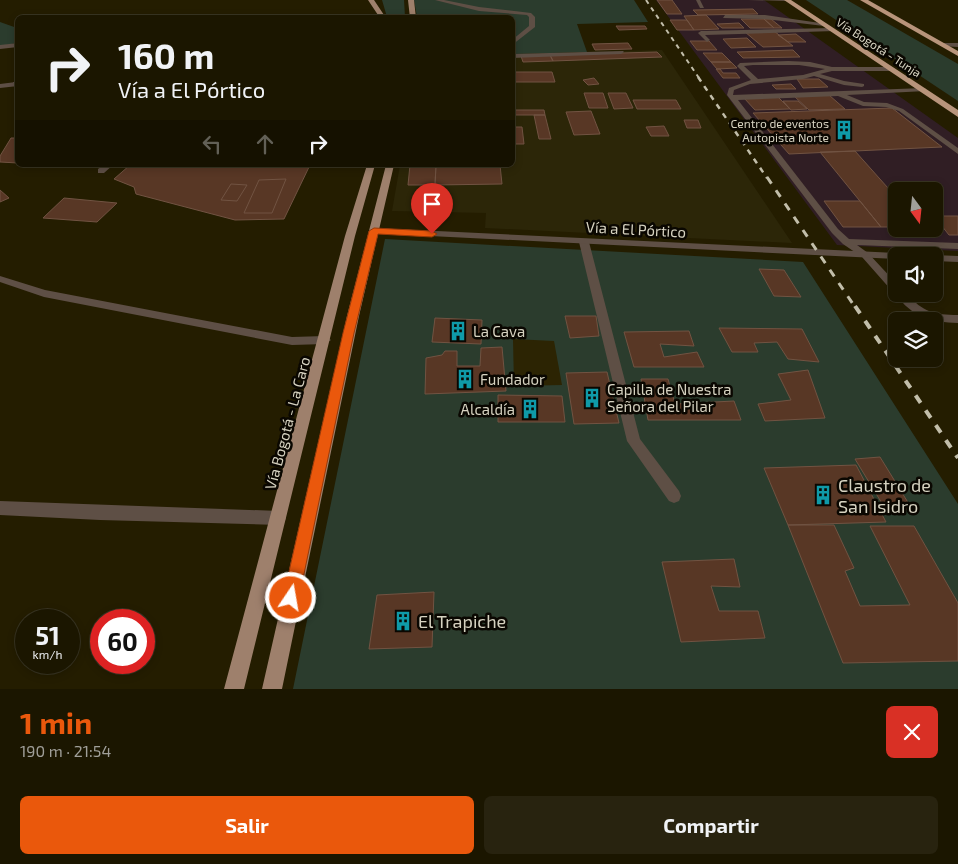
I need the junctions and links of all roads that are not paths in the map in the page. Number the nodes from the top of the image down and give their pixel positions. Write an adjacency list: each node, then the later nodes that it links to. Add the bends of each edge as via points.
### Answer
1 (371, 0): 11 (main road)
2 (411, 0): 12 (main road)
3 (437, 0): 20 (lane, via 478,9 529,14 532,27)
4 (698, 0): 10 (lane)
5 (750, 0): 6 (lane); 9 (lane)
6 (787, 0): 13 (highway, Vía Bogotá - Tunja)
7 (793, 0): 13 (highway)
8 (864, 1): 22 (highway)
9 (758, 6)
10 (702, 7)
11 (381, 15)
12 (413, 15)
13 (810, 15): 15 (highway, Vía Bogotá - Tunja)
14 (725, 17): 15 (lane, via 765,17)
15 (824, 24): 16 (highway, Vía Bogotá - Tunja)
16 (833, 30): 17 (lane); 29 (highway, Vía Bogotá - Tunja)
17 (717, 32): 18 (lane); 19 (lane, via 701,33)
18 (725, 38)
19 (707, 40)
20 (515, 41)
21 (15, 45): 24 (lane)
22 (942, 45): 23 (lane); 26 (highway)
23 (958, 45)
24 (0, 47)
25 (621, 52): 27 (lane)
26 (958, 54)
27 (515, 56)
28 (832, 69): 29 (lane); 30 (lane); 31 (lane, via 806,63 742,64 740,66)
29 (892, 69): 35 (highway, Vía Bogotá - Tunja)
30 (816, 75): 31 (lane); 33 (lane)
31 (756, 81): 37 (lane, via 731,89)
32 (15, 84): 34 (lane)
33 (862, 85)
34 (0, 86)
35 (924, 90): 36 (lane); 38 (highway, Vía Bogotá - Tunja)
36 (839, 94): 37 (lane); 39 (lane, via 863,104 887,105 900,110)
37 (732, 98): 46 (lane)
38 (958, 114)
39 (958, 152)
40 (106, 167): 43 (lane)
41 (370, 167): 56 (main road, Vía Bogotá - La Caro)
42 (390, 167): 44 (main road)
43 (101, 171)
44 (374, 231): 45 (street, Vía a El Pórtico); 61 (main road)
45 (584, 242): 48 (street, Vía a El Pórtico); 57 (lane, via 634,441)
46 (846, 242): 47 (lane); 48 (lane)
47 (958, 246)
48 (865, 255): 49 (street, Vía a El Pórtico); 53 (lane)
49 (888, 256)
50 (943, 258): 51 (street)
51 (958, 259)
52 (0, 279): 56 (lane, via 44,292 186,321 292,340)
53 (888, 280)
54 (908, 302): 55 (lane, via 927,317)
55 (958, 319)
56 (325, 340): 59 (main road, Vía Bogotá - La Caro)
57 (674, 496)
58 (0, 508): 59 (lane)
59 (278, 518): 60 (main road, Vía Bogotá - La Caro)
60 (234, 689)
61 (272, 689)

